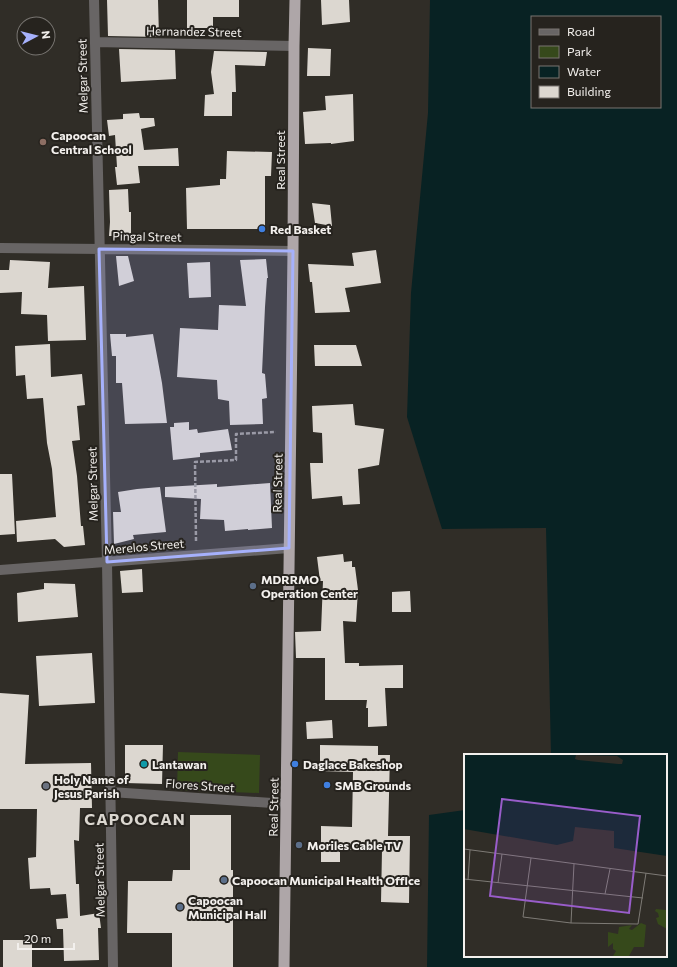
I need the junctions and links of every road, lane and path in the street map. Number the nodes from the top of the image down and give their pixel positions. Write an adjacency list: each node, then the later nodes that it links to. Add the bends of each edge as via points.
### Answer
1 (94, 0): 3 (street, Melgar Street)
2 (294, 0): 4 (highway, Real Street)
3 (94, 42): 4 (street, Hernandez Street); 6 (street, Melgar Street)
4 (294, 46): 7 (highway, Real Street)
5 (0, 248): 6 (street, Pingal Street)
6 (99, 249): 7 (street, Pingal Street); 11 (street, Melgar Street)
7 (293, 251): 8 (highway, Real Street)
8 (291, 431): 9 (highway, Real Street); 10 (path, via 236,434 236,460 195,462)
9 (289, 548): 10 (street, Merelos Street); 14 (highway, Real Street)
10 (196, 554): 11 (street, Merelos Street)
11 (107, 562): 12 (street, Merelos Street); 13 (street, Melgar Street)
12 (0, 570)
13 (111, 792): 14 (street, Flores Street); 15 (street, Melgar Street)
14 (286, 804): 16 (highway, Real Street)
15 (113, 967)
16 (284, 967)

